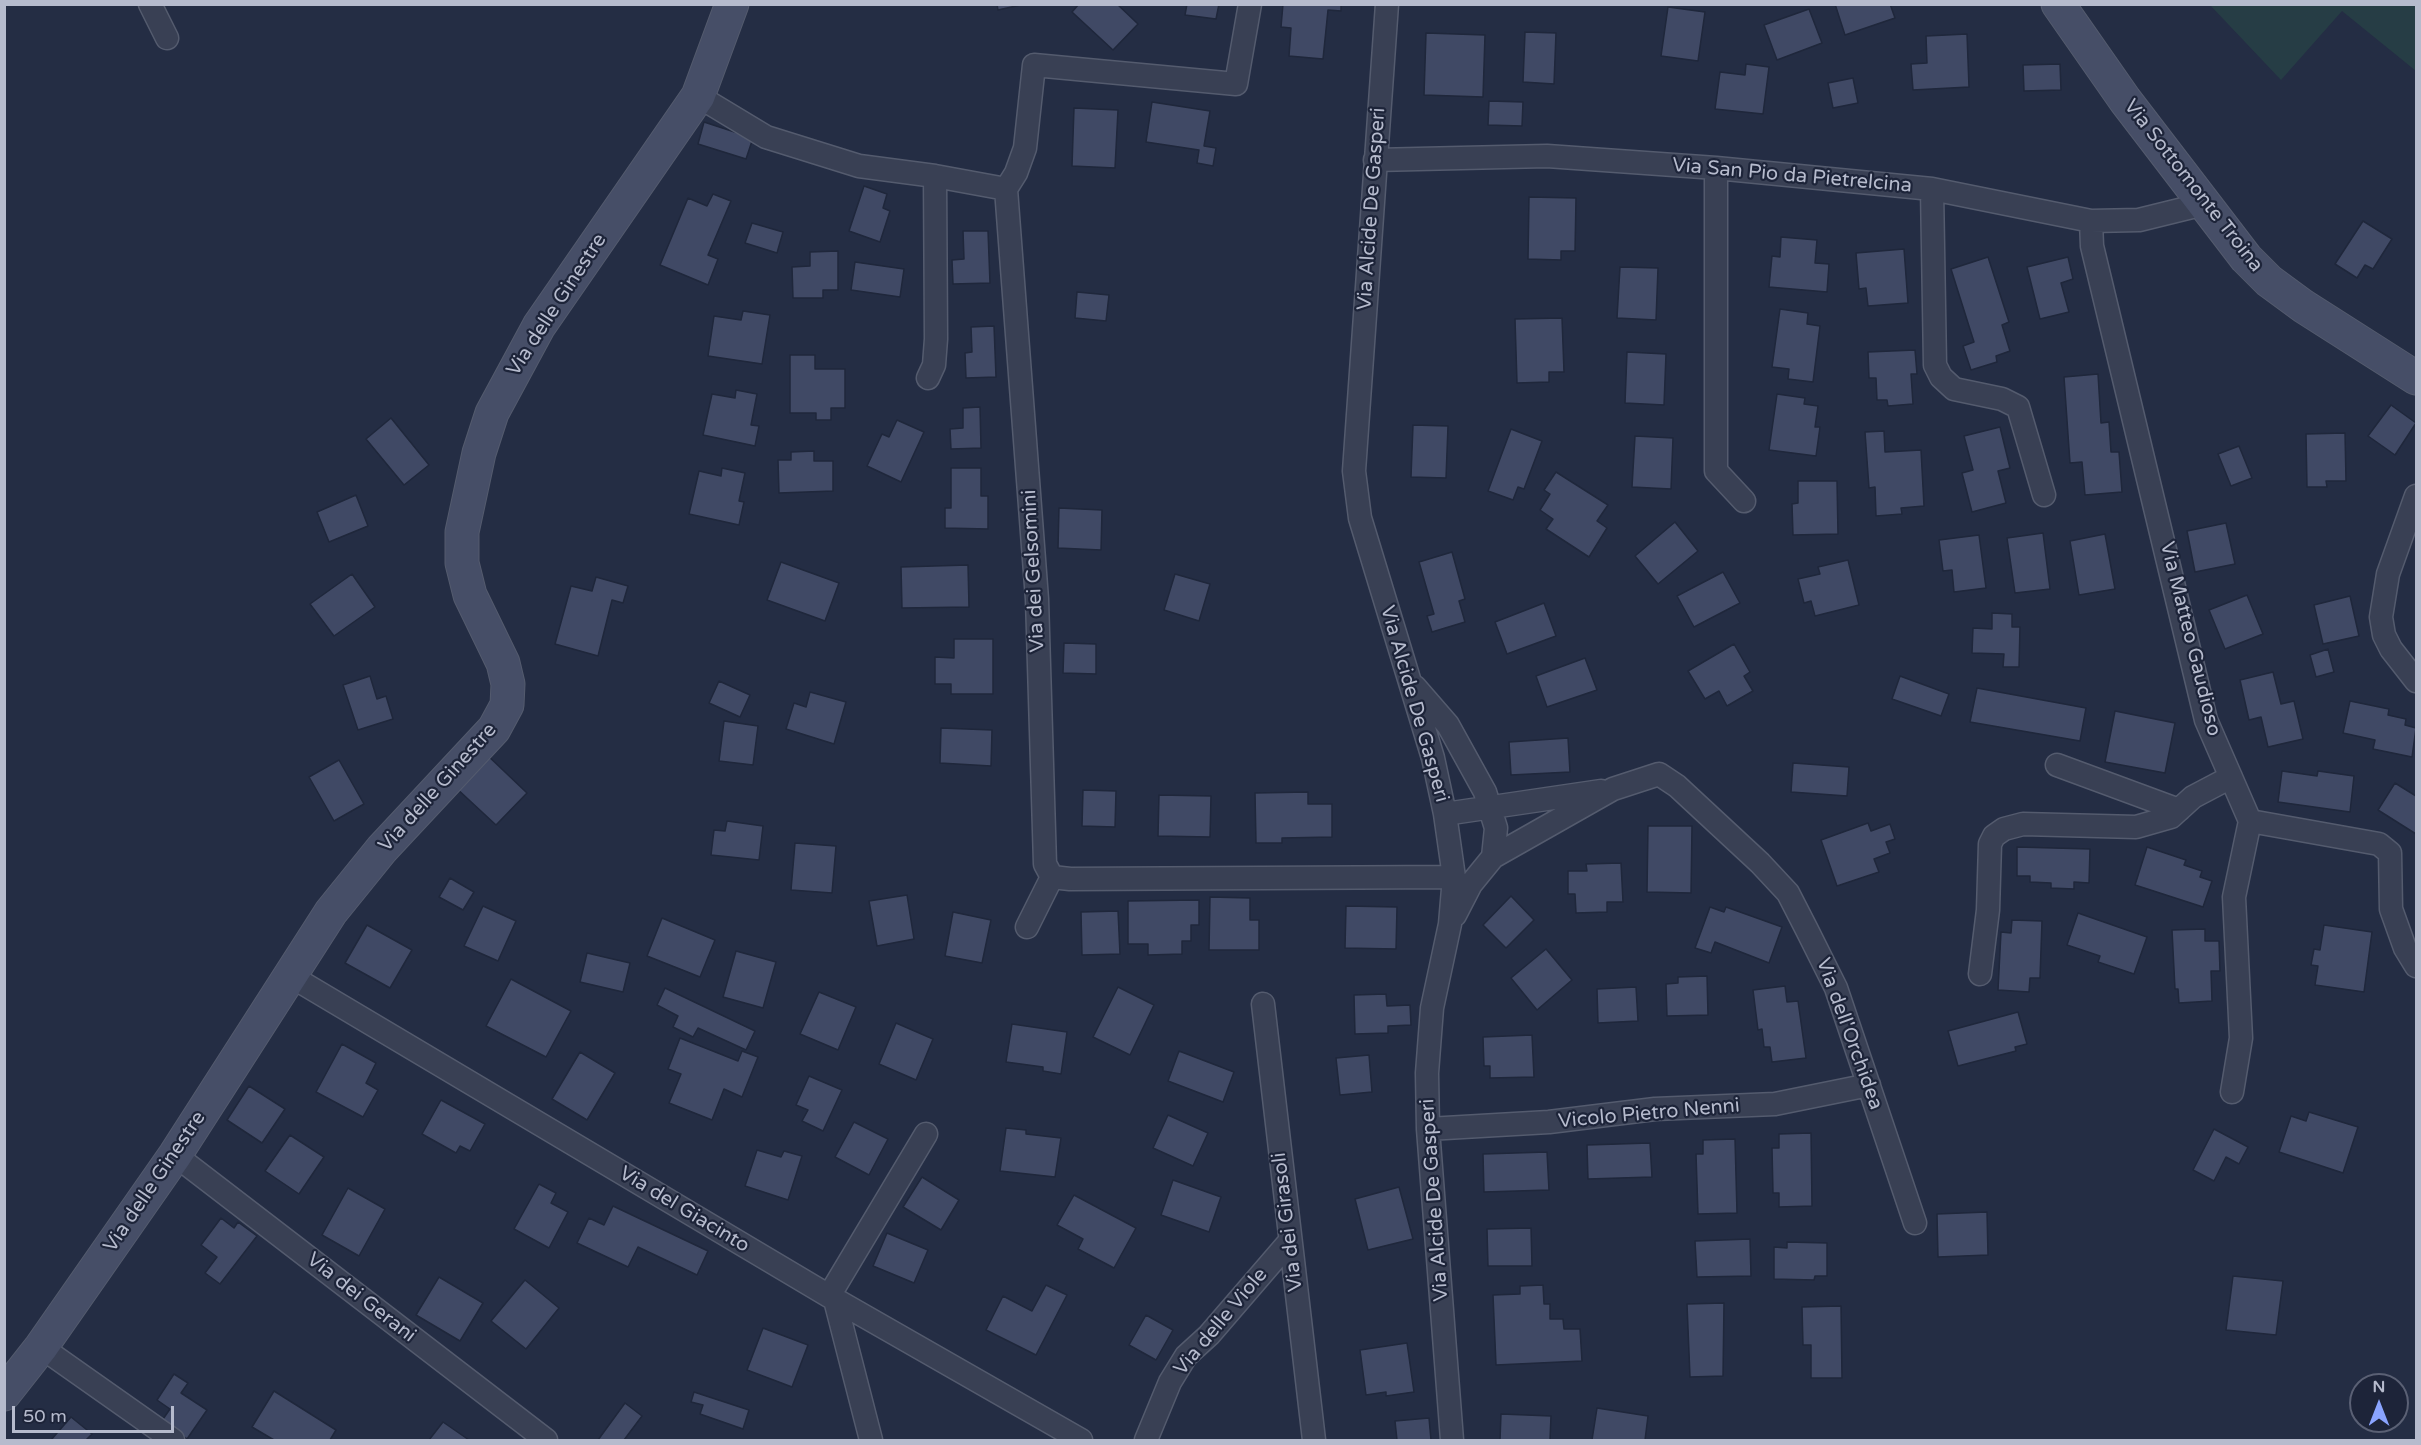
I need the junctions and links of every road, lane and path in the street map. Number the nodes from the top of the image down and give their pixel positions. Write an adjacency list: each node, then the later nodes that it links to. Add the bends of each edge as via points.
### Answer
1 (150, 4): 6 (street)
2 (732, 4): 7 (street, Via delle Ginestre)
3 (1250, 4): 11 (street, via 1236,84 1034,65 1025,148)
4 (1387, 4): 8 (street, Via Alcide De Gasperi)
5 (2058, 4): 13 (street, Via Sottomonte Troina)
6 (167, 38)
7 (698, 96): 10 (street, via 766,137 859,166); 36 (street, Via delle Ginestre, via 539,326 492,413 479,453 462,532 462,563 470,595 503,663 507,705 494,729 382,849 331,912)
8 (1375, 160): 9 (street, Via San Pio da Pietrelcina, via 1547,156); 20 (street, Via Alcide De Gasperi, via 1354,471 1360,518)
9 (1716, 168): 12 (street, Via San Pio da Pietrelcina); 19 (street, via 1716,471)
10 (936, 176): 11 (street); 15 (street, via 936,339 934,365)
11 (1006, 189): 30 (street, Via dei Gelsomini, via 1037,599 1046,864)
12 (1932, 189): 14 (street, Via San Pio da Pietrelcina); 17 (street, via 1935,365 1954,389 2002,399 2018,407)
13 (2204, 204): 14 (street, Via San Pio da Pietrelcina, via 2139,220); 16 (street, Via Sottomonte Troina, via 2246,258 2269,280)
14 (2091, 221): 23 (street, Via Matteo Gaudioso, via 2092,246 2206,720)
15 (928, 378)
16 (2416, 378)
17 (2044, 495)
18 (2416, 496): 21 (street, via 2388,574 2381,617 2391,649)
19 (1744, 501)
20 (1410, 681): 25 (street, via 1448,725); 27 (street, Via Alcide De Gasperi)
21 (2416, 681)
22 (2057, 765): 26 (street)
23 (2231, 777): 26 (street, via 2193,797); 28 (street, Via Matteo Gaudioso)
24 (1613, 789): 25 (street); 29 (street, Via dell'Orchidea); 38 (street, Via dell'Orchidea, via 1659,774 1677,786 1788,893 1836,988)
25 (1490, 807): 27 (street); 29 (street, via 1496,828)
26 (2179, 810): 35 (street, via 2170,817 2136,827 2024,824 1994,836 1990,844 1988,910)
27 (1445, 814): 31 (street, Via Alcide De Gasperi)
28 (2250, 821): 34 (street, via 2379,844 2390,853 2391,909); 39 (street, via 2234,897 2241,1038)
29 (1493, 857): 32 (street, Via dell'Orchidea, via 1471,884)
30 (1052, 877): 31 (street); 33 (street)
31 (1454, 877): 32 (street, Via Alcide De Gasperi)
32 (1450, 924): 40 (street, Via Alcide De Gasperi, via 1432,1008)
33 (1027, 927)
34 (2416, 966)
35 (1980, 974)
36 (289, 975): 42 (street, Via delle Ginestre); 45 (street, Via del Giacinto)
37 (1263, 1004): 44 (street, Via dei Girasoli)
38 (1869, 1085): 40 (street, Vicolo Pietro Nenni, via 1775,1104 1655,1109 1549,1122); 43 (street, Via dell'Orchidea)
39 (2232, 1092)
40 (1428, 1130): 54 (street, Via Alcide De Gasperi)
41 (926, 1134): 45 (street)
42 (176, 1155): 46 (street, Via delle Ginestre); 49 (street, Via dei Gerani)
43 (1916, 1223)
44 (1290, 1241): 52 (street, Via delle Viole, via 1186,1356 1170,1382); 53 (street, Via dei Girasoli)
45 (832, 1298): 50 (street); 51 (street, Via del Giacinto)
46 (41, 1347): 47 (street, Via delle Ginestre); 48 (street)
47 (4, 1394)
48 (173, 1440)
49 (546, 1440)
50 (871, 1440)
51 (1082, 1440)
52 (1146, 1440)
53 (1314, 1440)
54 (1452, 1440)

